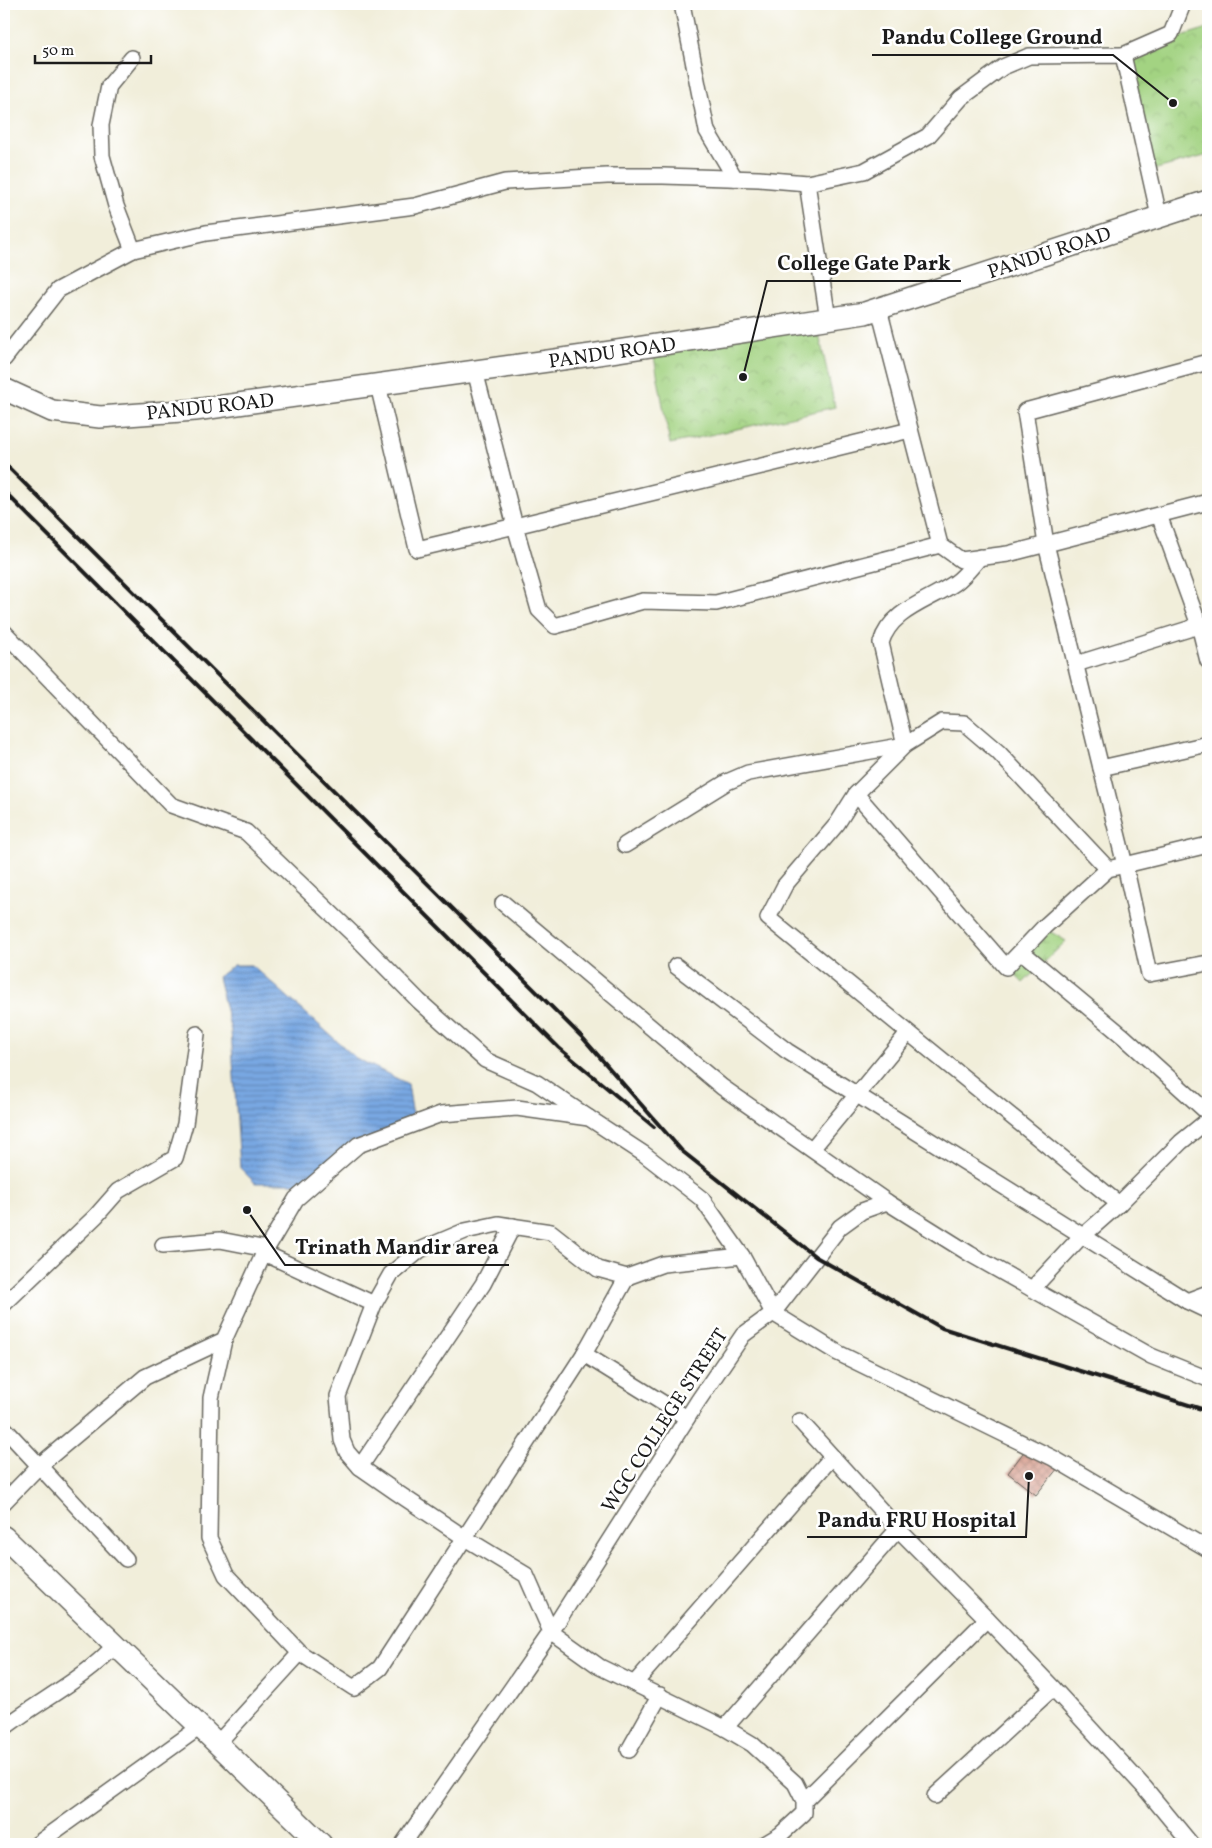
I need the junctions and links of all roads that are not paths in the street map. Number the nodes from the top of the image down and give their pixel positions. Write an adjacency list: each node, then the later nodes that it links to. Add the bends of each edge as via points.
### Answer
1 (682, 4): 5 (street, via 707,131)
2 (1182, 4): 3 (street, via 1171,34)
3 (1123, 55): 6 (street, via 1029,56 1003,67 961,98 928,136 864,171); 8 (street)
4 (132, 58): 9 (street, via 110,86 101,125 102,156)
5 (735, 178): 6 (street); 9 (street, via 607,176 505,182 416,206 206,233)
6 (807, 183): 11 (street)
7 (1208, 201): 8 (street, PANDU ROAD)
8 (1159, 216): 10 (street, PANDU ROAD)
9 (132, 250): 12 (street, via 58,290)
10 (879, 309): 11 (street, PANDU ROAD); 17 (street)
11 (828, 319): 14 (street, PANDU ROAD)
12 (4, 358)
13 (1208, 362): 21 (street, via 1025,411)
14 (475, 371): 15 (street, PANDU ROAD); 20 (street)
15 (378, 385): 16 (street, PANDU ROAD, via 196,410 100,417 52,411); 20 (street, via 417,548)
16 (4, 389)
17 (910, 430): 20 (street); 22 (street)
18 (1208, 502): 19 (street)
19 (1159, 515): 21 (street); 24 (street)
20 (515, 526): 22 (street, via 539,610 555,626 642,601 716,603)
21 (1046, 544): 23 (street); 27 (street)
22 (940, 545): 23 (street, via 961,560)
23 (980, 557): 29 (street, via 956,582 894,620 884,631 881,643)
24 (1204, 624): 26 (street); 27 (street)
25 (4, 632): 44 (street, via 171,805 246,832 419,1001 485,1060 537,1083)
26 (1208, 661)
27 (1076, 664): 30 (street)
28 (1208, 744): 30 (street)
29 (905, 745): 31 (street); 32 (street, via 748,773 727,782); 35 (street, via 942,722 964,723 998,752)
30 (1101, 768): 34 (street)
31 (856, 794): 37 (street, via 1006,967); 40 (street, via 837,824 785,885 768,918)
32 (625, 845)
33 (1208, 845): 34 (street)
34 (1125, 864): 35 (street); 38 (street, via 1149,974)
35 (1108, 869): 37 (street, via 1044,927)
36 (503, 903): 46 (street, via 722,1087)
37 (1022, 952): 43 (street, via 1124,1036)
38 (1208, 963)
39 (676, 966): 42 (street, via 787,1051)
40 (908, 1033): 42 (street); 48 (street)
41 (197, 1034): 58 (street, via 185,1124 175,1158 118,1190 96,1216)
42 (856, 1094): 46 (street); 50 (street)
43 (1208, 1112)
44 (589, 1118): 52 (street, via 517,1108 441,1114 358,1145 296,1200); 53 (street, via 644,1154 702,1199)
45 (1208, 1120): 48 (street, via 1181,1142)
46 (812, 1150): 47 (street)
47 (887, 1202): 55 (street); 61 (street, WGC COLLEGE STREET, via 862,1211 840,1227)
48 (1119, 1204): 50 (street)
49 (513, 1226): 54 (street, via 551,1232 598,1269); 59 (street, via 498,1224 466,1231 420,1250 391,1274); 70 (street, via 483,1284)
50 (1083, 1236): 55 (street); 57 (street)
51 (163, 1245): 52 (street, via 220,1240)
52 (266, 1251): 59 (street); 62 (street)
53 (742, 1256): 54 (street, via 663,1264); 61 (street)
54 (626, 1277): 63 (street)
55 (1032, 1289): 64 (street, via 1151,1356)
56 (1208, 1293): 57 (street)
57 (1187, 1301): 60 (street)
58 (4, 1304)
59 (374, 1304): 70 (street, via 338,1396 342,1440)
60 (1208, 1311)
61 (773, 1313): 65 (street, WGC COLLEGE STREET, via 743,1335); 75 (street, via 838,1353 1053,1458)
62 (224, 1340): 69 (street, via 145,1377); 80 (street, via 211,1398 209,1538 226,1575)
63 (584, 1354): 65 (street); 74 (street)
64 (1208, 1379)
65 (687, 1418): 78 (street, WGC COLLEGE STREET)
66 (800, 1421): 68 (street)
67 (4, 1428): 69 (street)
68 (832, 1457): 72 (street); 81 (street)
69 (39, 1466): 71 (street); 76 (street)
70 (360, 1467): 74 (street)
71 (4, 1502)
72 (898, 1529): 77 (street); 86 (street)
73 (4, 1537): 79 (street)
74 (465, 1538): 78 (street, via 526,1575); 80 (street, via 380,1668 354,1688)
75 (1208, 1549)
76 (126, 1559)
77 (987, 1619): 82 (street); 90 (street)
78 (551, 1632): 81 (street, via 600,1666); 94 (street, WGC COLLEGE STREET)
79 (115, 1645): 84 (street, via 100,1662); 85 (street)
80 (300, 1653): 87 (street)
81 (635, 1683): 83 (street)
82 (1053, 1688): 89 (street); 96 (street, via 1144,1787)
83 (660, 1695): 86 (street); 88 (street)
84 (4, 1728)
85 (200, 1728): 87 (street); 92 (street)
86 (726, 1728): 90 (street, via 752,1744 796,1783)
87 (217, 1744): 93 (street)
88 (629, 1750)
89 (935, 1796)
90 (804, 1800): 91 (street, via 804,1813)
91 (785, 1840): 95 (street)
92 (37, 1844)
93 (321, 1844)
94 (403, 1844)
95 (765, 1844)
96 (1191, 1844)

